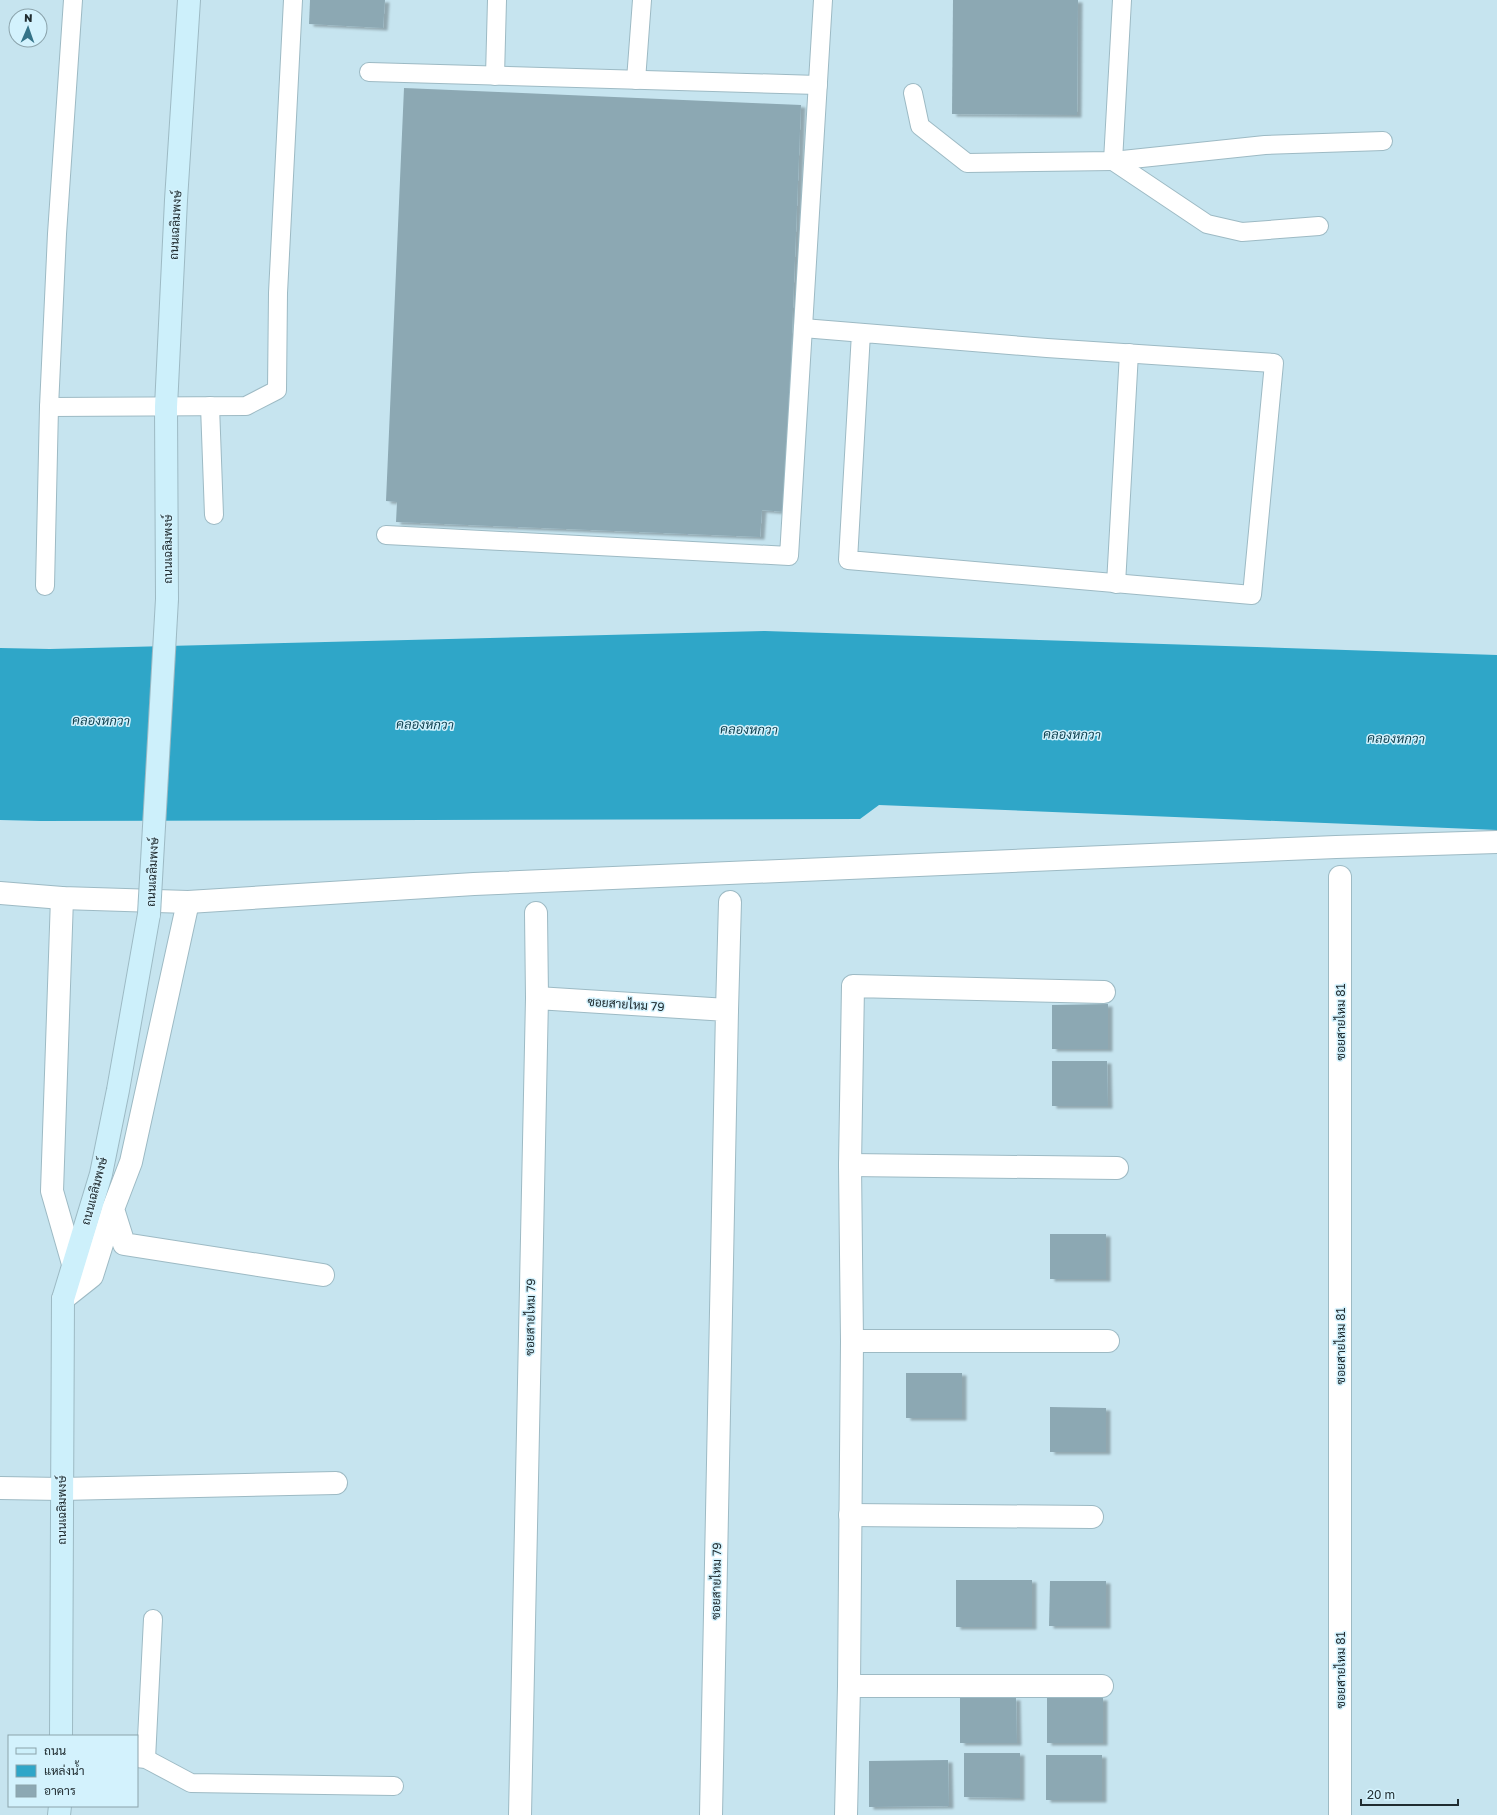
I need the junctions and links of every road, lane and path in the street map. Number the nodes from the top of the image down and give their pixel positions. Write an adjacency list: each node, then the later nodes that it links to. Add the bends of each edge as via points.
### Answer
1 (73, 0): 20 (lane, via 57,234)
2 (189, 0): 21 (main road, ถนนเฉลิมพงษ์)
3 (293, 0): 19 (lane, via 278,293 276,390 246,406)
4 (497, 0): 9 (lane)
5 (642, 0): 10 (lane)
6 (823, 0): 11 (lane)
7 (1122, 0): 14 (lane)
8 (369, 72): 9 (lane)
9 (495, 76): 10 (lane)
10 (636, 80): 11 (lane)
11 (818, 85): 16 (lane)
12 (913, 93): 14 (lane, via 920,126 967,163)
13 (1383, 141): 14 (lane, via 1265,145)
14 (1113, 161): 15 (lane, via 1207,224 1242,232)
15 (1319, 226)
16 (803, 328): 17 (lane); 23 (lane, via 789,556)
17 (861, 333): 18 (lane); 24 (lane, via 848,560)
18 (1129, 353): 24 (lane); 24 (lane, via 1274,363 1252,595)
19 (210, 406): 21 (lane); 22 (lane)
20 (49, 407): 21 (lane); 25 (lane)
21 (166, 407): 39 (main road, ถนนเฉลิมพงษ์, bridge, via 167,599 149,914 101,1174)
22 (214, 515)
23 (386, 535)
24 (1116, 584)
25 (45, 586)
26 (1497, 842): 30 (street, via 474,884)
27 (1340, 878): 58 (street, ซอยสายไหม 81)
28 (0, 893): 29 (street)
29 (62, 898): 30 (street); 39 (street, via 52,1191)
30 (188, 902): 38 (street, via 131,1162)
31 (730, 902): 35 (street)
32 (536, 913): 34 (street)
33 (1104, 992): 36 (street, via 853,986)
34 (537, 998): 35 (street, ซอยสายไหม 79); 55 (street, ซอยสายไหม 79)
35 (727, 1010): 56 (street, ซอยสายไหม 79)
36 (850, 1165): 37 (street); 42 (street)
37 (1117, 1168)
38 (114, 1209): 40 (street, via 124,1244); 41 (street, via 92,1276)
39 (73, 1264): 41 (main road, ถนนเฉลิมพงษ์)
40 (323, 1275)
41 (63, 1300): 46 (main road, ถนนเฉลิมพงษ์)
42 (852, 1341): 43 (street); 47 (street)
43 (1108, 1341)
44 (336, 1483): 46 (street)
45 (0, 1488): 46 (street)
46 (61, 1489): 52 (main road, ถนนเฉลิมพงษ์)
47 (850, 1515): 48 (street); 50 (street)
48 (1092, 1517)
49 (153, 1619): 53 (lane)
50 (849, 1686): 51 (street); 57 (street)
51 (1102, 1686)
52 (61, 1735)
53 (141, 1759): 54 (lane, via 191,1783)
54 (394, 1786)
55 (520, 1815)
56 (711, 1815)
57 (846, 1815)
58 (1340, 1815)

